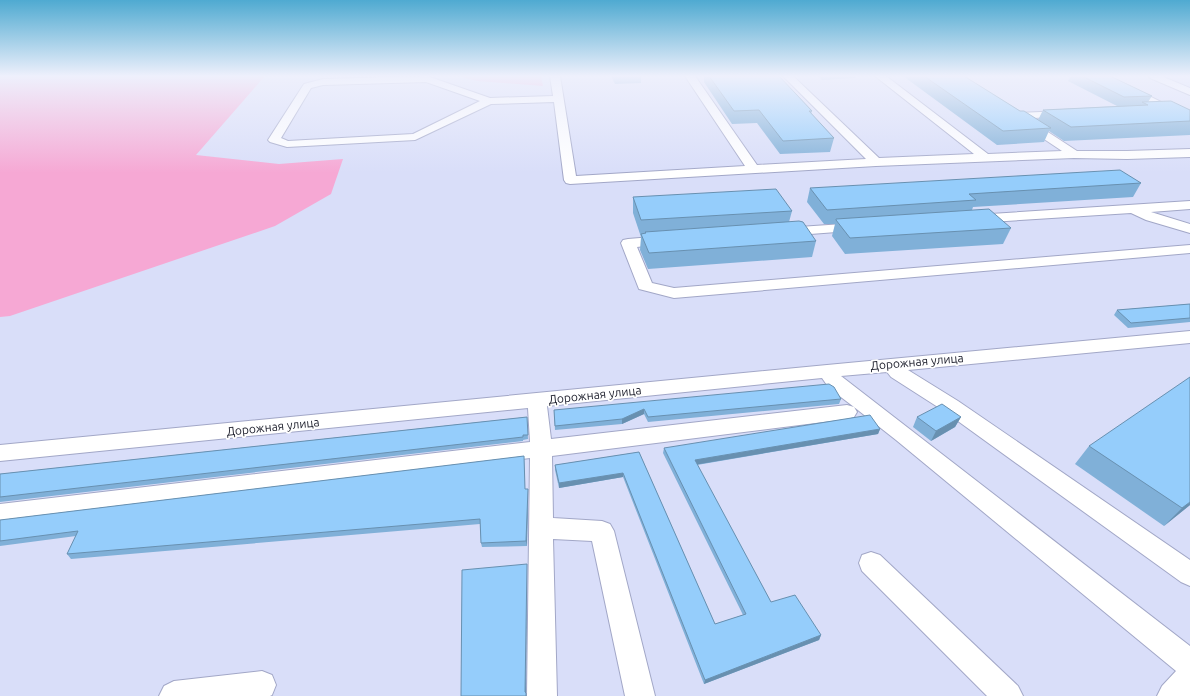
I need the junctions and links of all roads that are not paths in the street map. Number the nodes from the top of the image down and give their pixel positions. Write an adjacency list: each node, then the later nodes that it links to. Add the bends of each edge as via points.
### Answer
1 (293, 108): 2 (street, via 274,140 287,144 416,137)
2 (474, 108)
3 (559, 108): 16 (street, via 570,180)
4 (712, 108): 16 (street)
5 (821, 108): 15 (street)
6 (922, 108): 14 (street)
7 (1166, 108): 8 (street)
8 (1169, 110): 9 (street); 11 (street)
9 (1146, 111)
10 (1078, 114): 13 (street, via 1014,114)
11 (1190, 120)
12 (1190, 153): 13 (street)
13 (1074, 154): 14 (street)
14 (986, 158): 15 (street)
15 (876, 162): 16 (street)
16 (753, 169)
17 (1190, 205): 18 (street)
18 (1133, 209): 19 (street); 21 (street)
19 (960, 220)
20 (873, 226): 22 (street)
21 (1190, 229)
22 (770, 233)
23 (676, 239): 24 (street, via 628,243 645,286 674,293)
24 (1190, 249)
25 (1190, 338): 26 (street, Дорожная улица)
26 (891, 365): 27 (street, Дорожная улица); 35 (street)
27 (827, 371): 28 (street, Дорожная улица); 36 (street, via 836,383)
28 (538, 401): 30 (street); 31 (street, Дорожная улица)
29 (847, 412): 30 (street)
30 (541, 449): 32 (street); 33 (street)
31 (0, 453)
32 (0, 514)
33 (541, 528): 40 (street); 41 (street, via 602,531)
34 (871, 563): 42 (street)
35 (1190, 574)
36 (1190, 664)
37 (1190, 677): 43 (street)
38 (262, 685): 39 (street)
39 (174, 696)
40 (542, 696)
41 (640, 696)
42 (1008, 696)
43 (1172, 696)

